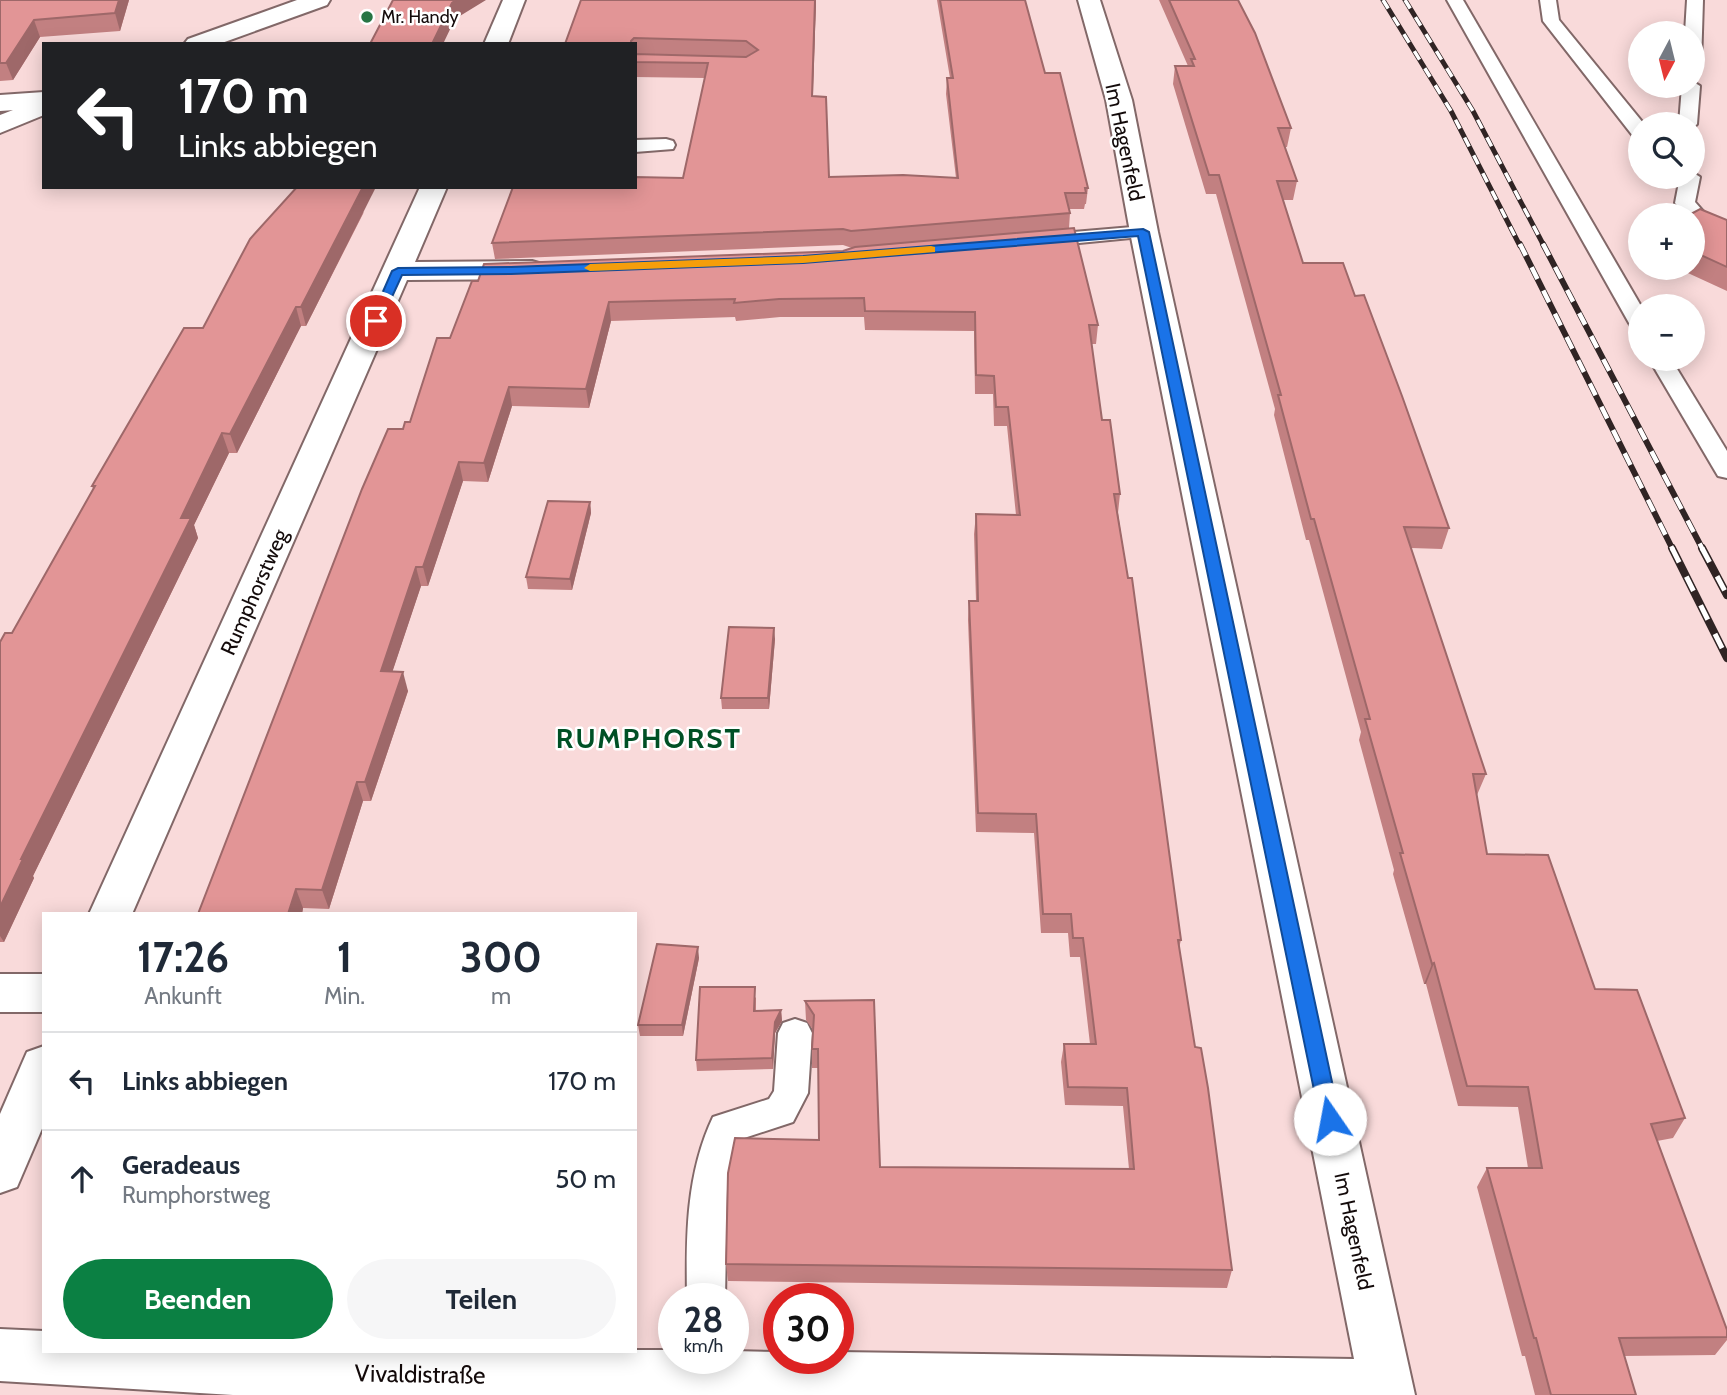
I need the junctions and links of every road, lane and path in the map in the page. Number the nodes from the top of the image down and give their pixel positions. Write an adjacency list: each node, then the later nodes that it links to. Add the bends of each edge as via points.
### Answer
1 (290, 0): 9 (street)
2 (319, 0): 10 (street)
3 (514, 0): 11 (street)
4 (1089, 0): 21 (street, Im Hagenfeld, via 1119,100)
5 (1455, 0): 26 (lane)
6 (1548, 0): 15 (lane, via 1551,21)
7 (1695, 0): 8 (lane)
8 (1694, 21)
9 (199, 42)
10 (201, 42)
11 (497, 42)
12 (42, 100): 13 (street)
13 (0, 103)
14 (42, 106): 16 (street)
15 (1628, 117)
16 (0, 125)
17 (666, 145): 18 (lane)
18 (637, 146)
19 (433, 189): 25 (street, Rumphorstweg)
20 (1688, 189): 22 (lane, via 1685,203 1702,222)
21 (1143, 232): 23 (lane); 40 (street, Im Hagenfeld)
22 (1727, 233)
23 (1023, 242)
24 (565, 269): 25 (street)
25 (398, 271): 29 (street, Rumphorstweg)
26 (1628, 302)
27 (1667, 371): 28 (lane)
28 (1727, 471)
29 (111, 912)
30 (0, 993): 31 (street)
31 (42, 993)
32 (795, 1033): 35 (lane, via 791,1093 781,1111 725,1128 715,1149)
33 (42, 1071): 34 (street)
34 (0, 1171)
35 (707, 1283)
36 (0, 1355): 39 (street, Vivaldistraße)
37 (749, 1369): 40 (street, Vivaldistraße)
38 (658, 1370): 39 (street, Vivaldistraße)
39 (289, 1383)
40 (1387, 1390)

